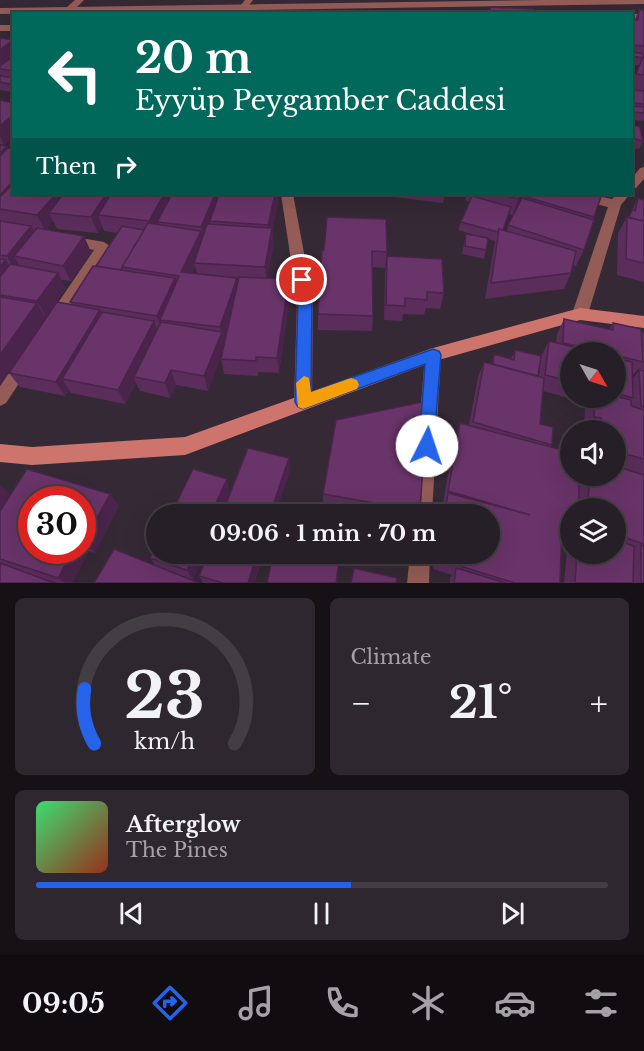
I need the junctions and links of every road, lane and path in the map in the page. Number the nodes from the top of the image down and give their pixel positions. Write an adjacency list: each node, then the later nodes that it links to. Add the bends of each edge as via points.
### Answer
1 (80, 0): 6 (street)
2 (470, 1): 3 (street); 5 (street)
3 (624, 1): 4 (street)
4 (644, 1)
5 (246, 3): 6 (street)
6 (70, 9): 7 (street)
7 (0, 10)
8 (644, 171): 9 (street)
9 (633, 184)
10 (287, 195): 20 (street, via 305,301)
11 (582, 195): 12 (street)
12 (620, 199): 14 (street)
13 (59, 239): 16 (street, via 104,248)
14 (580, 314): 15 (main road); 18 (main road)
15 (644, 322)
16 (46, 332)
17 (33, 351): 19 (street)
18 (433, 355): 20 (main road); 22 (street)
19 (0, 398)
20 (303, 402): 21 (main road, via 185,446 32,456)
21 (0, 453)
22 (423, 504)
23 (419, 564): 24 (street)
24 (418, 583)

